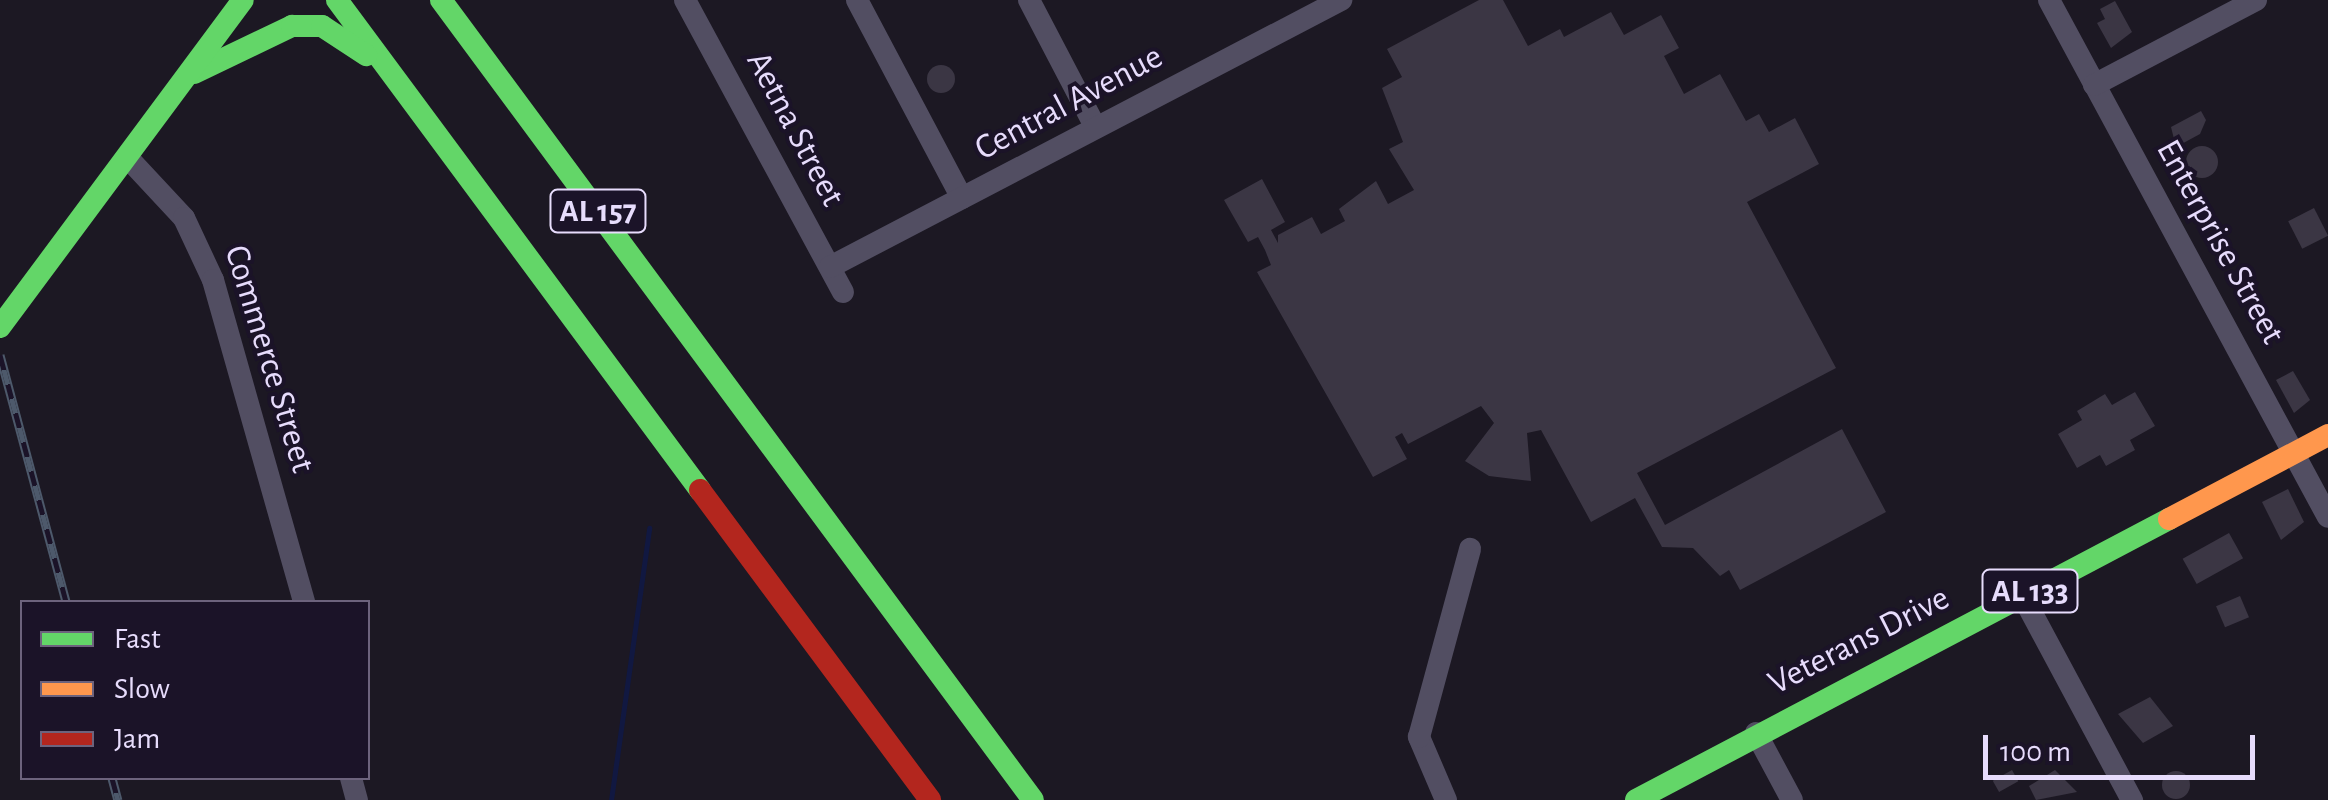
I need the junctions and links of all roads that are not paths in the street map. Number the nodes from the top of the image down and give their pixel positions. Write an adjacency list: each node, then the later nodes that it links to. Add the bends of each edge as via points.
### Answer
1 (242, 0): 10 (main road)
2 (337, 0): 11 (main road, AL 157)
3 (442, 0): 27 (main road, AL 157)
4 (685, 0): 16 (street, Aetna Street)
5 (857, 0): 15 (street)
6 (1030, 0): 13 (street)
7 (1341, 0): 13 (street, Central Avenue)
8 (2050, 0): 12 (street, Enterprise Street)
9 (2256, 0): 12 (street)
10 (194, 72): 11 (main road, via 264,36 322,26); 14 (main road)
11 (393, 74): 26 (main road, AL 157)
12 (2094, 84): 20 (street, Enterprise Street)
13 (1096, 128): 15 (street, Central Avenue)
14 (128, 158): 18 (main road); 24 (street, Commerce Street, via 184,218 213,280)
15 (962, 198): 16 (street, Central Avenue)
16 (830, 267): 17 (street, Aetna Street)
17 (842, 292)
18 (0, 327)
19 (2328, 435): 20 (main road, Veterans Drive / AL 133)
20 (2294, 452): 21 (street, Enterprise Street); 23 (main road, Veterans Drive / AL 133)
21 (2328, 517)
22 (1470, 549): 28 (street, via 1419,737)
23 (2022, 595): 25 (main road, Veterans Drive / AL 133); 31 (street)
24 (303, 600)
25 (1756, 733): 29 (main road, Veterans Drive / AL 133); 30 (street)
26 (930, 800)
27 (1033, 800)
28 (1446, 800)
29 (1636, 800)
30 (1792, 800)
31 (2132, 800)

